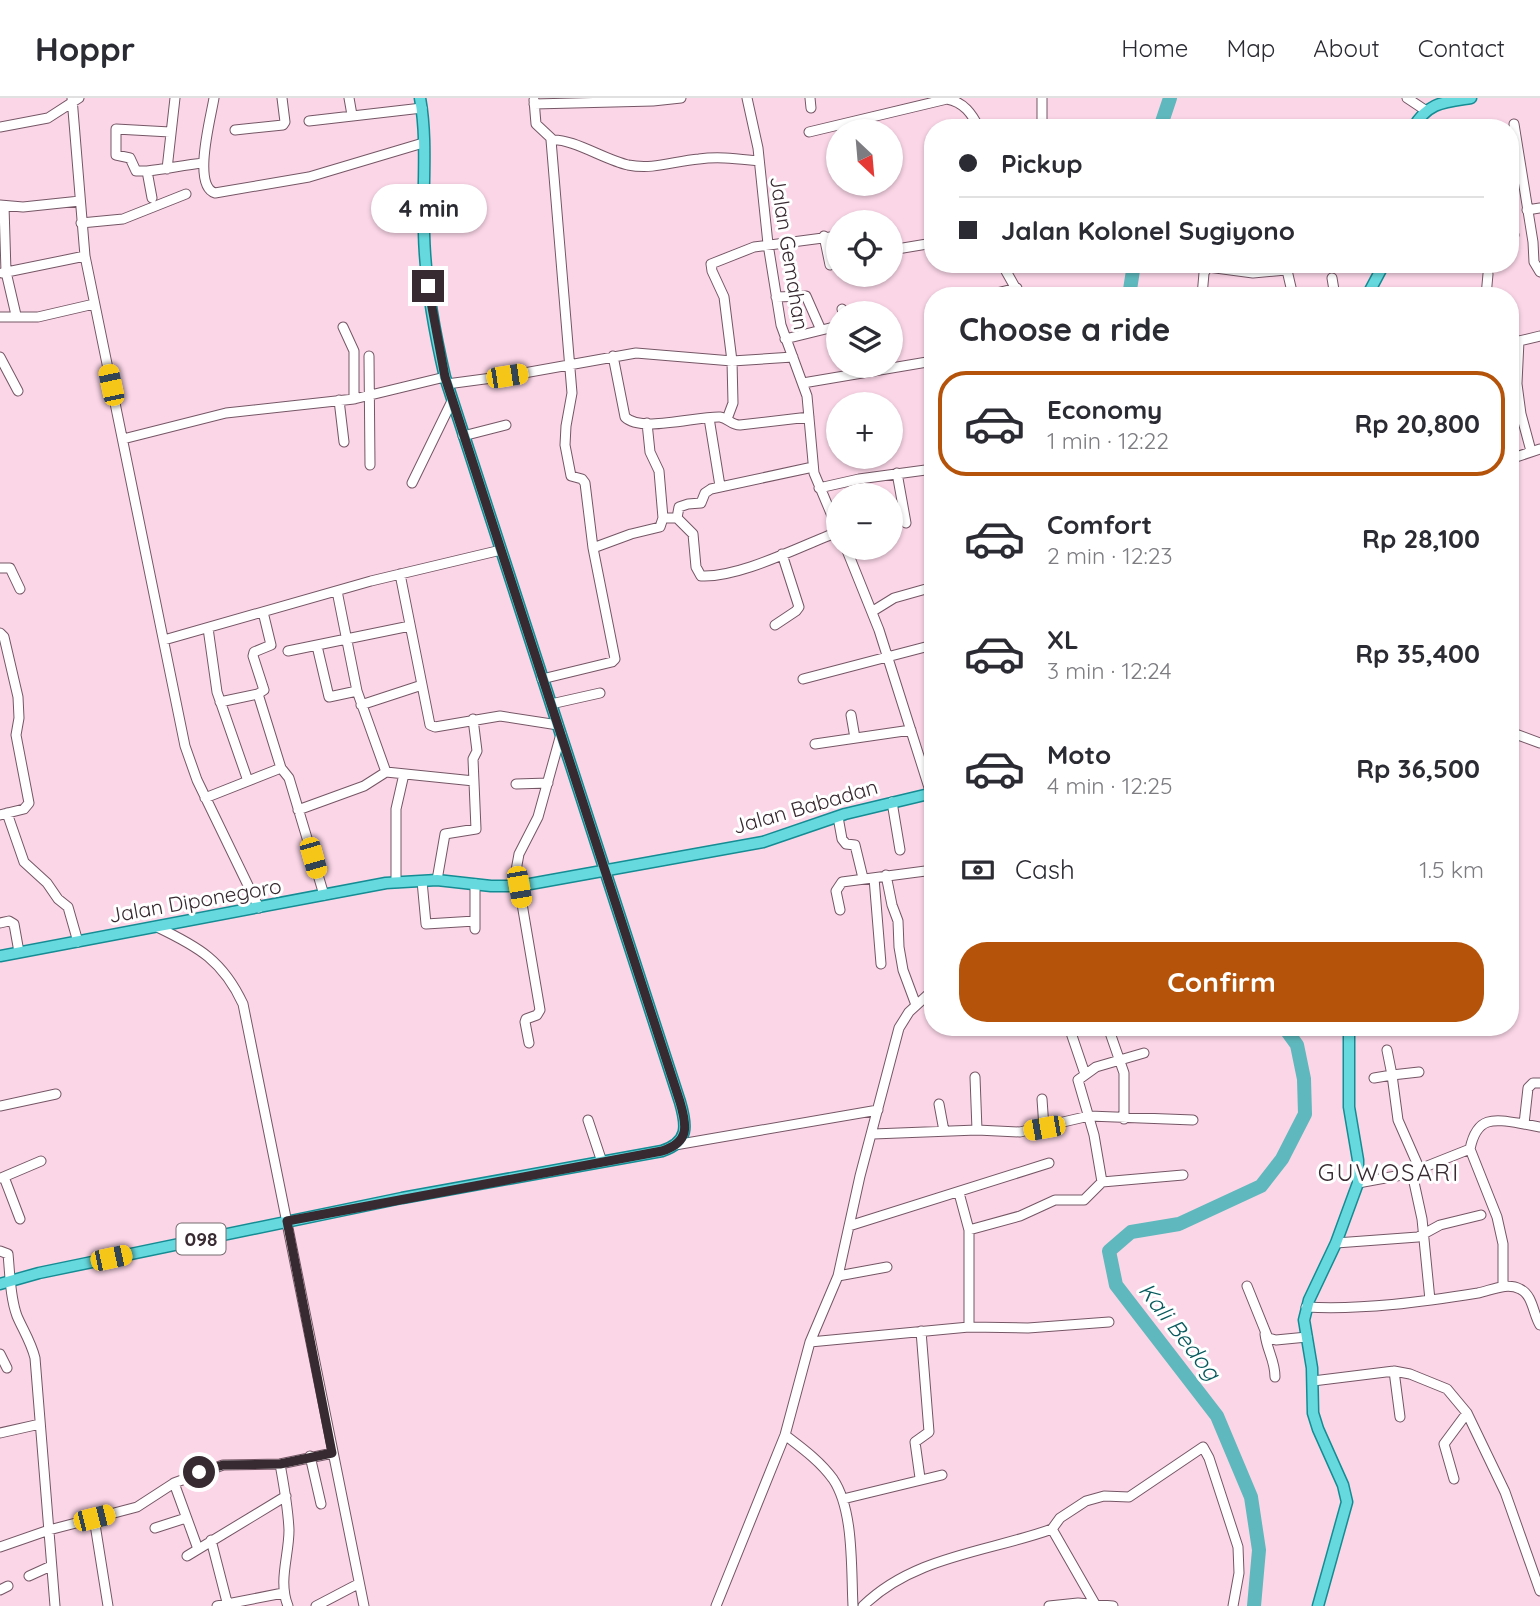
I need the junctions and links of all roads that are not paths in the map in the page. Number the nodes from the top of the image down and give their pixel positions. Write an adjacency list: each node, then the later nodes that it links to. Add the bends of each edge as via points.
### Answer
1 (175, 98): 23 (street)
2 (214, 98): 28 (street)
3 (282, 98): 22 (street, via 283,125)
4 (349, 98): 16 (street)
5 (681, 98): 12 (street)
6 (747, 98): 27 (street, Jalan Gemahan)
7 (1042, 98): 18 (street)
8 (1407, 98): 15 (street)
9 (1471, 98): 15 (main road)
10 (74, 99): 21 (street, via 48,118); 34 (street)
11 (940, 99): 17 (street, via 962,105); 24 (street)
12 (621, 100): 13 (street)
13 (534, 101): 25 (street, via 536,124)
14 (421, 103): 16 (street); 26 (main road)
15 (1425, 110): 19 (main road)
16 (352, 115): 20 (street)
17 (972, 119)
18 (1042, 119)
19 (1419, 119)
20 (309, 121)
21 (0, 127)
22 (235, 130)
23 (170, 132): 29 (street); 30 (street, via 116,130 116,155 130,158 136,171)
24 (809, 132)
25 (551, 139): 27 (street, via 643,167 711,158); 66 (street)
26 (423, 143): 28 (street, via 309,177 215,193 206,186); 70 (main road, via 425,259)
27 (759, 161): 40 (street, Jalan Gemahan)
28 (203, 163): 29 (street)
29 (167, 169): 30 (street)
30 (148, 171): 33 (street)
31 (1519, 175): 37 (street)
32 (186, 194): 38 (street, via 123,219)
33 (152, 198)
34 (80, 201): 35 (street); 38 (street)
35 (2, 206): 46 (street)
36 (1540, 208): 37 (street)
37 (1527, 210): 45 (street, via 1534,262)
38 (81, 223): 44 (street)
39 (824, 236): 40 (street); 42 (street)
40 (768, 244): 51 (street, Jalan Gemahan); 65 (street, via 711,264 723,297)
41 (924, 244): 43 (street)
42 (826, 246)
43 (903, 248)
44 (85, 256): 46 (street); 52 (street)
45 (1540, 272)
46 (3, 273): 53 (street)
47 (1488, 274): 50 (street)
48 (1332, 278): 49 (street)
49 (1334, 287)
50 (1487, 287)
51 (776, 297): 57 (street, via 807,297); 59 (street, Jalan Gemahan)
52 (94, 304): 53 (street, via 29,318); 84 (street)
53 (16, 315): 54 (street)
54 (0, 317)
55 (343, 327): 74 (street, via 354,351)
56 (826, 329): 57 (street)
57 (821, 330): 59 (street)
58 (1540, 336): 60 (street)
59 (785, 339): 64 (street, Jalan Gemahan)
60 (1519, 340)
61 (369, 356): 73 (street)
62 (613, 356): 65 (street, via 636,353); 66 (street); 81 (street, via 625,417)
63 (0, 357): 72 (street)
64 (793, 357): 65 (street); 71 (street, Jalan Gemahan)
65 (732, 361): 80 (street, via 733,403)
66 (570, 365): 70 (street); 99 (street, via 572,393 565,445 571,477 585,481)
67 (924, 365): 68 (street)
68 (903, 366)
69 (826, 377): 71 (street)
70 (446, 381): 73 (street); 76 (main road)
71 (803, 383): 78 (street, Jalan Gemahan)
72 (18, 391)
73 (371, 396): 74 (street); 87 (street)
74 (354, 399): 75 (street)
75 (339, 400): 84 (street, via 228,413); 85 (street)
76 (452, 401): 83 (main road); 91 (street)
77 (1519, 406): 86 (street)
78 (809, 417): 80 (street, via 740,425); 88 (street, Jalan Gemahan)
79 (709, 418): 80 (street); 81 (street); 92 (street)
80 (727, 419)
81 (647, 423): 95 (street, via 649,452 659,471)
82 (506, 425): 83 (street)
83 (463, 436): 100 (main road)
84 (123, 439): 114 (street)
85 (344, 442)
86 (1535, 450)
87 (370, 465)
88 (813, 467): 92 (street); 93 (street, Jalan Gemahan)
89 (924, 470): 90 (street)
90 (897, 473): 93 (street); 97 (street)
91 (412, 483)
92 (720, 486): 96 (street, via 705,493 701,503 679,508)
93 (819, 488): 94 (street, Jalan Gemahan)
94 (826, 504)
95 (663, 517): 96 (street); 99 (street, via 660,527)
96 (677, 518): 101 (street, via 693,534 695,568 701,576 729,573)
97 (906, 523)
98 (826, 536): 101 (street)
99 (593, 548): 120 (street, via 615,660)
100 (501, 550): 104 (street); 120 (main road)
101 (782, 554): 110 (street, via 799,605)
102 (851, 560): 108 (street)
103 (0, 568): 105 (street, via 10,568)
104 (400, 574): 107 (street); 111 (street)
105 (20, 589)
106 (924, 590): 108 (street, via 894,598)
107 (337, 591): 109 (street); 115 (street)
108 (873, 611): 119 (street)
109 (263, 612): 112 (street); 125 (street, via 271,645 253,654 264,688)
110 (775, 625)
111 (410, 626): 115 (street); 122 (street)
112 (208, 628): 114 (street); 126 (street)
113 (0, 632): 149 (street, via 17,687 16,735 29,803 24,809)
114 (164, 640): 146 (street, via 185,746)
115 (346, 641): 116 (street); 123 (street)
116 (317, 646): 118 (street); 123 (street, via 329,697)
117 (924, 647): 119 (street)
118 (288, 651)
119 (889, 657): 121 (street); 132 (street)
120 (542, 679): 127 (main road)
121 (803, 679)
122 (422, 685): 128 (street); 130 (street, via 432,727)
123 (357, 691): 128 (street)
124 (600, 693): 127 (street)
125 (258, 694): 126 (street); 137 (street)
126 (220, 702): 141 (street)
127 (551, 704): 131 (main road)
128 (361, 705): 139 (street)
129 (851, 715): 134 (street)
130 (473, 719): 131 (street, via 509,716); 142 (street)
131 (560, 730): 143 (street); 152 (main road)
132 (911, 730): 134 (street); 138 (street)
133 (1519, 735): 135 (street)
134 (855, 738): 136 (street)
135 (1540, 743)
136 (815, 744)
137 (281, 768): 141 (street); 148 (street, via 288,775)
138 (924, 770)
139 (386, 772): 140 (street); 148 (street, via 364,786)
140 (404, 774): 142 (street); 159 (street, via 396,809)
141 (248, 781): 146 (street)
142 (474, 781): 157 (street, via 475,829 445,834)
143 (548, 783): 144 (street); 161 (street, via 536,824 519,854)
144 (516, 784)
145 (924, 796): 147 (main road, Jalan Babadan)
146 (205, 798): 163 (street)
147 (892, 802): 150 (main road, Jalan Babadan); 151 (street)
148 (298, 810): 162 (street)
149 (3, 814): 167 (street, via 24,862 68,907)
150 (838, 817): 152 (main road, Jalan Babadan, via 763,842); 156 (street, via 844,843 855,845)
151 (900, 850)
152 (605, 871): 161 (main road, Jalan Diponegoro); 200 (main road, via 680,1102)
153 (924, 871): 154 (street)
154 (886, 875): 155 (street); 172 (street, via 898,921 903,970)
155 (874, 877): 156 (street); 170 (street)
156 (863, 878): 164 (street, via 838,886)
157 (437, 880): 158 (main road, Jalan Diponegoro); 160 (main road, Jalan Diponegoro)
158 (422, 881): 159 (main road, Jalan Diponegoro); 160 (street, via 426,923 475,925)
159 (396, 883): 162 (main road, Jalan Diponegoro)
160 (475, 884): 161 (main road, Jalan Diponegoro)
161 (516, 887): 176 (street, via 540,1010 526,1019)
162 (324, 895): 163 (main road, Jalan Diponegoro)
163 (259, 908): 166 (main road, Jalan Diponegoro)
164 (840, 910)
165 (0, 923): 168 (street, via 14,924)
166 (157, 926): 167 (main road, Jalan Diponegoro); 216 (street, via 211,957 243,1004)
167 (78, 942): 168 (main road, Jalan Diponegoro)
168 (19, 952): 169 (main road, Jalan Diponegoro)
169 (0, 956)
170 (881, 964)
171 (924, 997): 172 (street)
172 (916, 1004): 190 (street, via 900,1028)
173 (1072, 1036): 181 (street)
174 (1111, 1036): 179 (street)
175 (1349, 1036): 212 (main road, via 1349,1107)
176 (529, 1043)
177 (1387, 1050): 182 (street)
178 (1144, 1053): 179 (street)
179 (1119, 1059): 181 (street); 192 (street, via 1125,1080)
180 (1419, 1072): 182 (street)
181 (1084, 1074): 191 (street, via 1078,1083)
182 (1392, 1075): 184 (street); 208 (street, via 1398,1120)
183 (975, 1077): 198 (street)
184 (1374, 1078)
185 (1540, 1083): 195 (street, via 1528,1088)
186 (56, 1094): 189 (street)
187 (1042, 1099): 197 (street)
188 (939, 1104): 199 (street)
189 (0, 1106)
190 (878, 1110): 201 (street); 202 (street)
191 (1089, 1116): 192 (street); 197 (street); 211 (street)
192 (1124, 1119): 193 (street)
193 (1194, 1119)
194 (588, 1120): 206 (street)
195 (1524, 1124): 196 (street); 204 (street, via 1481,1124)
196 (1540, 1127)
197 (1044, 1128): 198 (street)
198 (978, 1130): 199 (street)
199 (944, 1131): 201 (street)
200 (685, 1132): 202 (street); 203 (main road)
201 (873, 1134): 217 (street)
202 (702, 1140): 203 (street)
203 (675, 1145): 206 (main road, 098, via 656,1153)
204 (1470, 1149): 208 (street); 226 (street, via 1497,1217 1503,1244)
205 (41, 1161): 210 (street)
206 (602, 1161): 216 (main road, 098)
207 (1049, 1163): 213 (street)
208 (1416, 1171): 212 (street); 219 (street)
209 (1183, 1175): 211 (street)
210 (2, 1177): 215 (street)
211 (1102, 1182): 218 (street, via 1084,1200 1055,1200)
212 (1358, 1183): 220 (main road)
213 (959, 1193): 217 (street); 218 (street)
214 (1481, 1215): 219 (street, via 1440,1225)
215 (20, 1219)
216 (287, 1221): 224 (main road, 098); 246 (street)
217 (849, 1226): 223 (street)
218 (970, 1230): 231 (street)
219 (1423, 1235): 220 (street); 227 (street)
220 (1336, 1243): 228 (main road)
221 (0, 1251): 224 (street, via 8,1254)
222 (887, 1267): 223 (street)
223 (838, 1276): 235 (street)
224 (5, 1282): 243 (street, via 35,1358)
225 (1247, 1286): 233 (street)
226 (1503, 1286): 227 (street); 230 (street, via 1524,1291)
227 (1430, 1300): 228 (street)
228 (1306, 1307): 234 (main road)
229 (1109, 1322): 231 (street)
230 (1540, 1325)
231 (969, 1327): 232 (street)
232 (921, 1331): 235 (street); 250 (street, via 929,1432 915,1442)
233 (1265, 1334): 234 (street, via 1276,1340); 239 (street)
234 (1307, 1337): 240 (main road)
235 (810, 1342): 245 (street)
236 (0, 1354): 237 (street)
237 (7, 1368)
238 (1394, 1371): 240 (street); 241 (street, via 1447,1389); 242 (street)
239 (1275, 1377)
240 (1313, 1381): 283 (main road, via 1315,1422 1347,1503)
241 (1466, 1413): 251 (street, via 1444,1444); 268 (street, via 1514,1514)
242 (1400, 1417)
243 (40, 1424): 244 (street); 260 (street)
244 (0, 1433)
245 (785, 1435): 254 (street, via 824,1468); 277 (street)
246 (332, 1453): 247 (street); 267 (street)
247 (310, 1457): 248 (street); 255 (street)
248 (280, 1464): 252 (street, via 223,1465); 253 (street)
249 (942, 1475): 250 (street)
250 (920, 1478): 254 (street)
251 (1454, 1479)
252 (174, 1483): 256 (street, via 137,1507); 257 (street)
253 (286, 1496): 261 (street); 269 (street, via 288,1547)
254 (843, 1499): 278 (street)
255 (321, 1504)
256 (94, 1518): 260 (street); 273 (street)
257 (186, 1518): 258 (street); 263 (street)
258 (155, 1528)
259 (1052, 1529): 270 (street); 279 (street, via 929,1566 891,1584); 282 (street, via 1086,1500 1129,1497 1203,1447 1238,1547)
260 (49, 1530): 262 (street); 265 (street)
261 (211, 1540): 263 (street); 271 (street)
262 (0, 1547)
263 (198, 1549): 264 (street)
264 (187, 1556)
265 (51, 1566): 266 (street); 272 (street)
266 (29, 1576)
267 (358, 1584): 275 (street); 276 (street)
268 (1540, 1591)
269 (283, 1593): 271 (street); 274 (street)
270 (1095, 1604): 280 (street); 281 (street)
271 (225, 1605)
272 (55, 1606)
273 (108, 1606)
274 (288, 1606)
275 (316, 1606)
276 (364, 1606)
277 (716, 1606)
278 (853, 1606)
279 (863, 1606)
280 (1049, 1606)
281 (1113, 1606)
282 (1233, 1606)
283 (1318, 1606)

